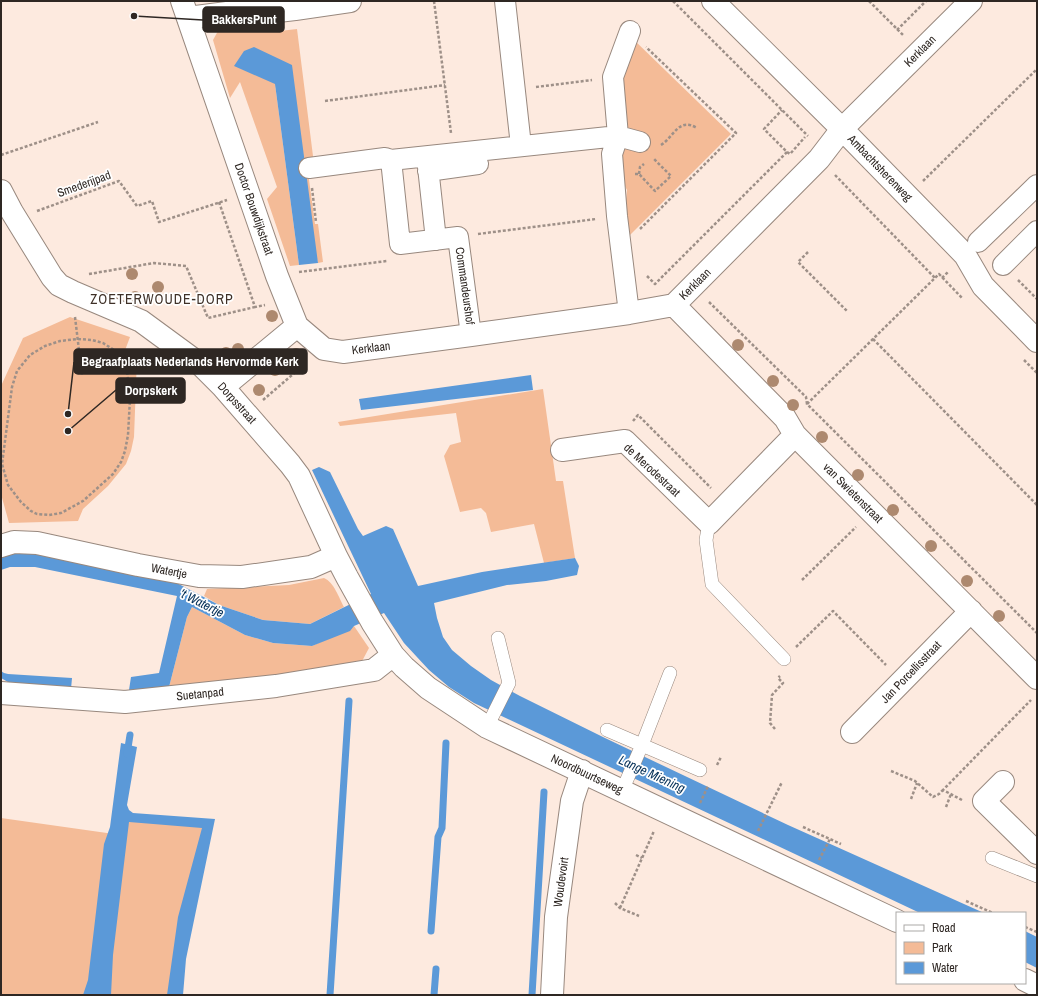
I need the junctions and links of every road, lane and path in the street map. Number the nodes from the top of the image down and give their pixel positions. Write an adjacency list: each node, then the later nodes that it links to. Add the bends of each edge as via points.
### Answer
1 (350, 1): 9 (street, via 278,11 265,8)
2 (434, 1): 15 (path)
3 (504, 1): 16 (street)
4 (673, 1): 18 (path)
5 (713, 1): 21 (street, Ambachtsherenweg)
6 (869, 1): 10 (path)
7 (926, 1): 10 (path)
8 (971, 1): 12 (street, Kerklaan)
9 (185, 10): 38 (street, Doctor Bouwdijkstraat)
10 (897, 30): 12 (path)
11 (630, 31): 14 (street); 49 (path, via 736,133)
12 (919, 51): 21 (street, Kerklaan)
13 (1037, 69): 39 (path)
14 (612, 77): 16 (path); 23 (street)
15 (445, 85): 17 (path); 27 (path)
16 (515, 90): 25 (street)
17 (325, 101)
18 (782, 110): 22 (path); 26 (path, via 764,129)
19 (98, 122): 28 (path)
20 (697, 128): 24 (path, via 687,124 681,126 662,145 656,148 644,146)
21 (842, 129): 29 (street, Kerklaan); 39 (street, Ambachtsherenweg)
22 (807, 135): 26 (path, via 790,154); 29 (path)
23 (615, 145): 24 (street); 25 (street); 35 (street)
24 (646, 149): 34 (path, via 671,176 656,190)
25 (511, 152): 27 (street); 32 (street)
26 (787, 152): 53 (path, via 655,284)
27 (454, 153): 32 (street)
28 (1, 155)
29 (822, 156): 55 (street, Kerklaan); 66 (path, via 935,278)
30 (391, 160): 32 (street); 33 (street, via 385,158); 48 (street, via 400,244)
31 (646, 161): 34 (path, via 640,167)
32 (427, 163): 46 (street)
33 (309, 168): 43 (path)
34 (639, 174): 35 (path)
35 (614, 177): 41 (street)
36 (1037, 185): 47 (street)
37 (1, 191): 42 (street, Dorpsstraat)
38 (248, 193): 40 (path, Smederijpad); 54 (street, Doctor Bouwdijkstraat)
39 (907, 196): 67 (street, Ambachtsherenweg, via 965,255 983,286)
40 (219, 202): 42 (path, Smederijpad, via 159,222 152,202 137,206 119,181); 60 (path)
41 (617, 216): 45 (path); 49 (street)
42 (16, 218): 56 (street, Dorpsstraat, via 52,277 59,285)
43 (316, 222)
44 (1037, 231): 51 (street)
45 (458, 237): 46 (street, Commandeurshof); 64 (street, Commandeurshof)
46 (436, 240): 48 (street, Commandeurshof)
47 (978, 242)
48 (412, 243): 54 (path, via 404,258)
49 (621, 249): 62 (street)
50 (808, 252): 61 (path, via 798,262)
51 (1003, 265): 57 (path)
52 (86, 274): 60 (path, via 154,263 186,266 208,318)
53 (645, 274)
54 (277, 276): 58 (street, Doctor Bouwdijkstraat)
55 (693, 286): 59 (street, Kerklaan); 71 (path, via 806,397)
56 (73, 292): 65 (path); 70 (street, Dorpsstraat, via 141,321 202,365)
57 (1037, 299)
58 (288, 302): 60 (path); 63 (street, Doctor Bouwdijkstraat)
59 (674, 305): 62 (street, Kerklaan); 73 (street, van Swietenstraat, via 785,418)
60 (255, 307)
61 (847, 311)
62 (629, 313): 64 (street, Kerklaan)
63 (297, 326): 68 (street); 70 (street)
64 (471, 335): 68 (street, Kerklaan, via 343,352)
65 (78, 339): 65 (path, via 103,343 124,360 130,399 125,450 113,474 84,502 61,513 37,514 21,502 8,485 2,464 12,387 17,371 30,355 45,346); 69 (path)
66 (873, 339): 71 (path); 75 (path)
67 (1037, 341)
68 (324, 349): 72 (path)
69 (82, 375)
70 (224, 387): 72 (street, Dorpsstraat)
71 (807, 404): 82 (path)
72 (247, 414): 79 (street, Dorpsstraat, via 298,476)
73 (795, 435): 76 (street, van Swietenstraat); 77 (street)
74 (562, 450): 77 (street, de Merodestraat, via 625,441)
75 (1037, 505)
76 (871, 511): 80 (path); 81 (street, van Swietenstraat)
77 (709, 523): 85 (lane, via 706,540 712,584)
78 (1, 546): 79 (street, Watertje, via 14,542 37,543 198,576 242,577 312,567)
79 (336, 556): 84 (street, Noordbuurtseweg)
80 (802, 580)
81 (971, 611): 87 (street, van Swietenstraat); 88 (street, Jan Porcellisstraat)
82 (1037, 633)
83 (498, 638): 91 (lane, via 508,683)
84 (393, 655): 89 (street, Suetanpad, via 374,670 276,686 125,702); 91 (street, Noordbuurtseweg, via 428,688)
85 (784, 665): 88 (path, via 833,611); 92 (path, via 778,678 783,683 772,695 770,723)
86 (670, 673): 95 (lane)
87 (1037, 678)
88 (902, 681): 94 (street, Jan Porcellisstraat)
89 (1, 693)
90 (1032, 700): 104 (path)
91 (489, 723): 97 (street, Noordbuurtseweg)
92 (775, 729)
93 (607, 730): 95 (lane)
94 (852, 732)
95 (641, 748): 96 (lane); 103 (lane)
96 (700, 770)
97 (582, 771): 103 (street, Noordbuurtseweg); 131 (street, Woudevoirt, via 572,801 556,917)
98 (892, 771): 101 (path)
99 (782, 782): 112 (path)
100 (1003, 782): 107 (street)
101 (917, 783): 104 (path, via 933,797); 106 (path)
102 (708, 785): 108 (path)
103 (624, 786): 110 (street, Noordbuurtseweg)
104 (943, 790): 105 (path)
105 (951, 794): 107 (path, via 966,802); 109 (path)
106 (911, 799)
107 (984, 801): 115 (street)
108 (700, 804)
109 (946, 807)
110 (663, 811): 117 (path); 126 (street, Noordbuurtseweg)
111 (803, 827): 113 (path)
112 (757, 833)
113 (829, 840): 114 (path); 119 (path)
114 (841, 844)
115 (1037, 853)
116 (636, 855): 117 (path)
117 (642, 858): 123 (path)
118 (992, 858): 120 (lane)
119 (818, 863)
120 (1037, 876)
121 (966, 901): 124 (path)
122 (615, 903): 123 (path)
123 (620, 908): 125 (path)
124 (991, 912)
125 (639, 916)
126 (896, 921)
127 (1026, 927): 128 (path)
128 (1037, 932)
129 (1026, 980): 130 (street)
130 (1037, 986)
131 (552, 995)

